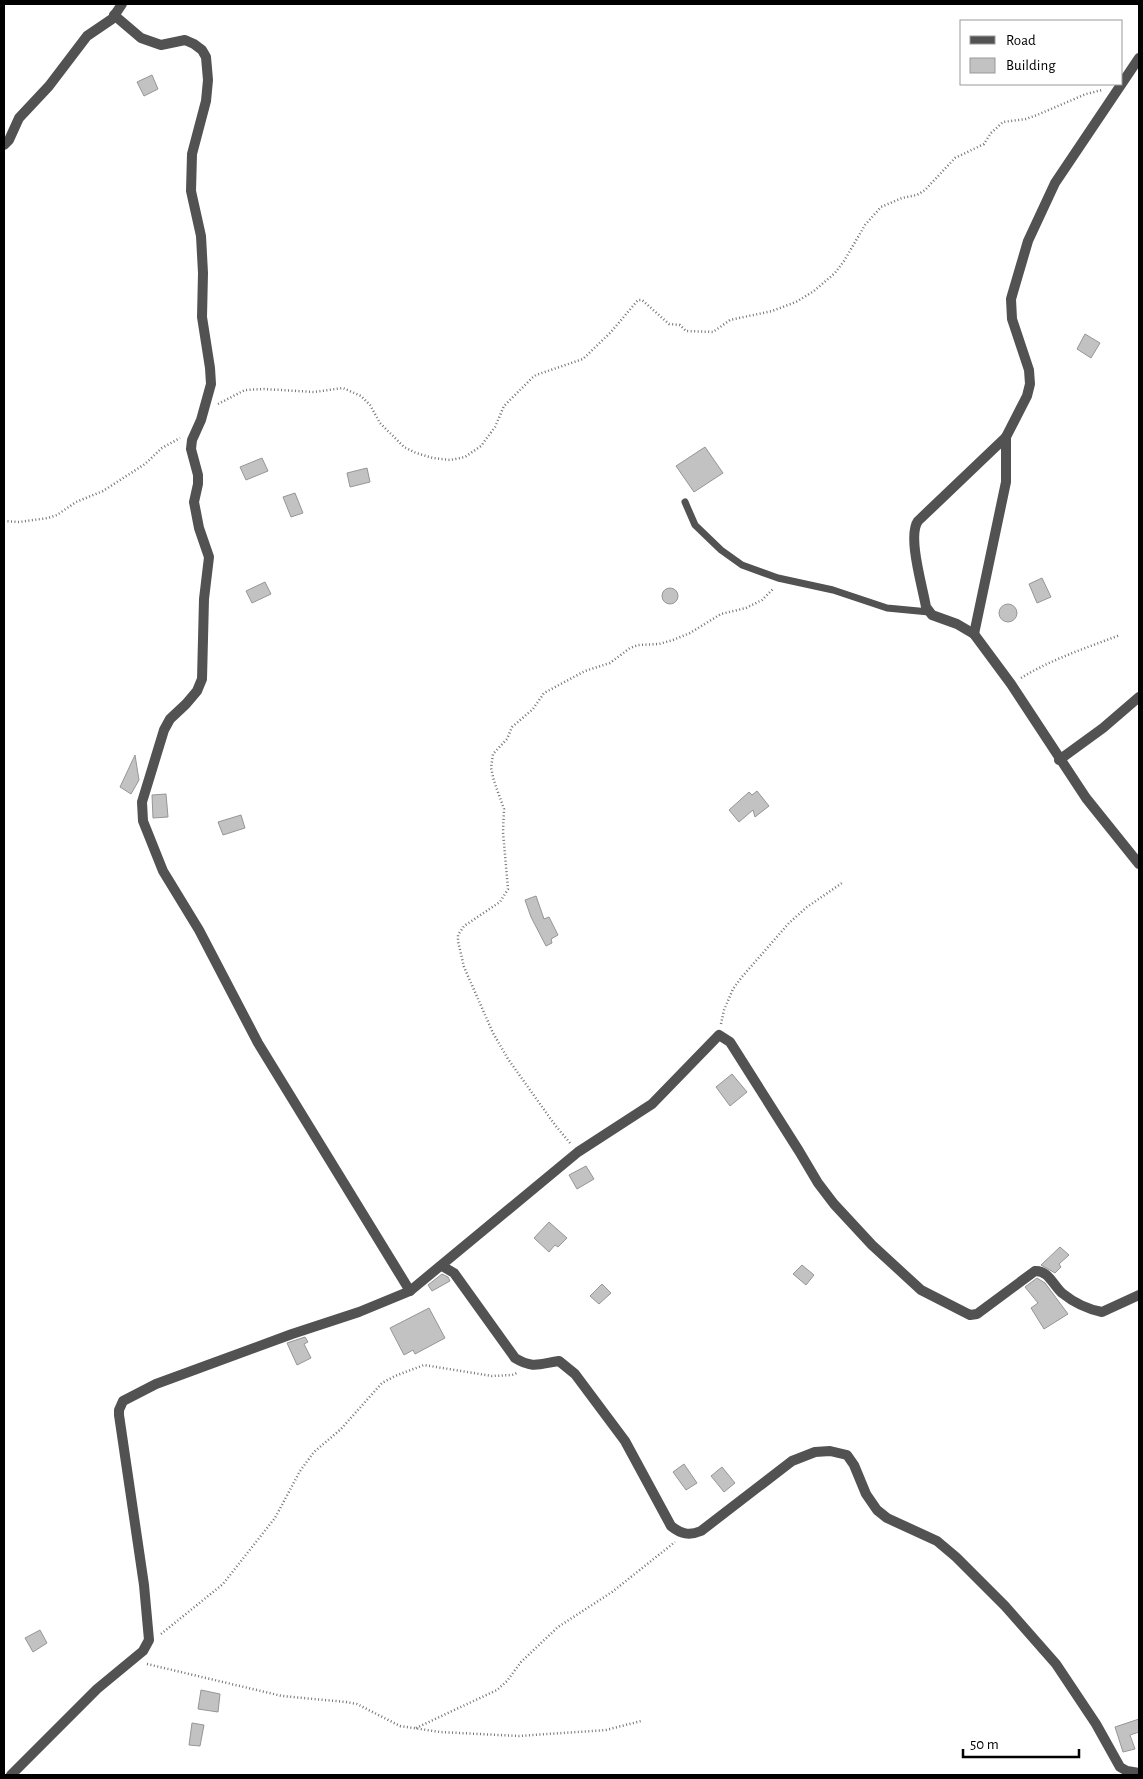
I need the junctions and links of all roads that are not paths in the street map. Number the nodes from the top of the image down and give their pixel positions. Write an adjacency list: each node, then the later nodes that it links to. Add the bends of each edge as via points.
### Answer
1 (122, 4): 2 (street)
2 (114, 15): 6 (street, via 107,24 87,36 50,86 19,118); 15 (street, via 141,38 160,45 185,40 194,44 206,58 208,80 192,154 191,191 201,236 202,316 211,384 191,449 198,475 194,502 209,557 204,599 202,679 198,691 170,719 164,730 142,802 143,822 163,871 199,930 258,1043)
3 (1139, 58): 4 (street)
4 (1123, 82)
5 (1121, 85): 7 (street, via 1055,183 1028,241 1011,299 1012,319 1029,370 1030,384)
6 (4, 145)
7 (1006, 436): 9 (street, via 914,526 916,554); 10 (street, via 1006,482)
8 (685, 502): 9 (lane, via 695,525 742,565 886,608)
9 (929, 612): 10 (street)
10 (974, 634): 12 (street, via 1011,684)
11 (1139, 697): 12 (street)
12 (1059, 760): 13 (street)
13 (1139, 864)
14 (442, 1266): 15 (street); 16 (street, via 578,1152 652,1104 719,1035 730,1042 823,1190 872,1244 921,1290 970,1315 977,1314 1035,1271 1046,1274 1062,1292 1082,1306 1097,1311 1102,1312); 17 (street, via 454,1273 514,1358 532,1366 559,1361 575,1374 625,1441 671,1526 679,1532 693,1535 701,1531 792,1461 815,1452 847,1455 877,1510 887,1518 937,1541 1005,1606 1056,1664 1096,1724 1120,1768)
15 (410, 1291): 18 (street, via 156,1384 123,1401 119,1415 149,1640 142,1651 97,1689)
16 (1139, 1295)
17 (1139, 1773)
18 (11, 1775)

